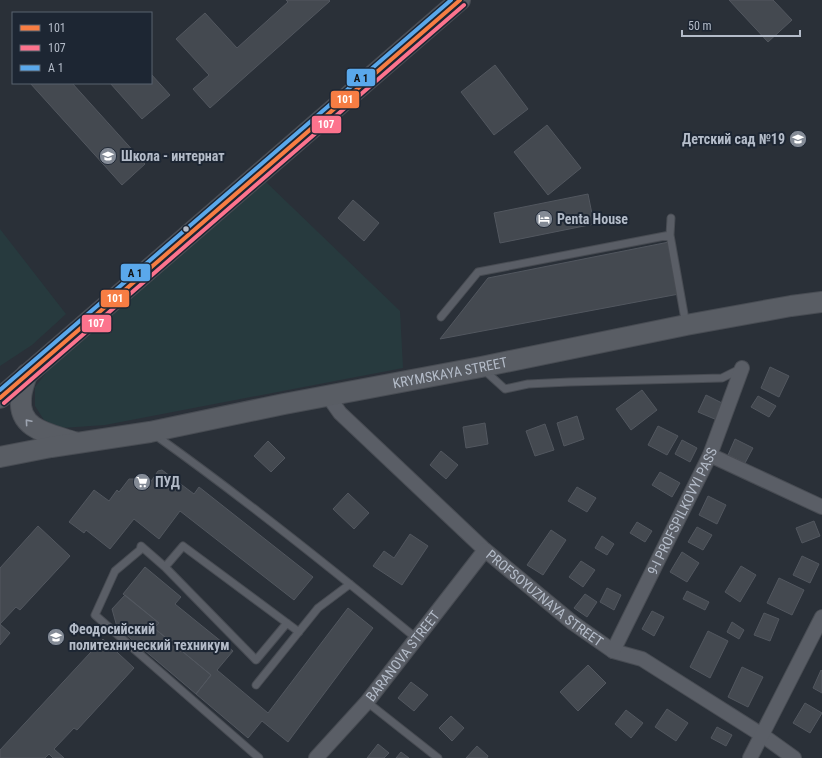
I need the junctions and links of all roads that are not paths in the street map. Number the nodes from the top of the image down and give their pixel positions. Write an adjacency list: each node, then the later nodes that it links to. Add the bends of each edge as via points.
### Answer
1 (460, 0): 9 (main road)
2 (671, 218): 3 (lane)
3 (670, 235): 5 (lane, via 478,272); 6 (lane)
4 (822, 302): 6 (main road, KRYMSKAYA STREET)
5 (441, 317)
6 (686, 325): 7 (main road, KRYMSKAYA STREET)
7 (481, 367): 8 (lane, via 505,389 528,384 722,378); 11 (main road, KRYMSKAYA STREET)
8 (742, 368): 16 (street, 9-I PROFSPILKOVYI PASS)
9 (31, 372): 10 (main road); 12 (main road); 14 (main road, one-way to 9, via 34,428 25,419 20,409 21,397)
10 (0, 386)
11 (328, 396): 13 (main road, KRYMSKAYA STREET); 19 (street, PROFSOYUZNAYA STREET, via 340,413)
12 (0, 398)
13 (150, 432): 14 (main road, KRYMSKAYA STREET); 21 (lane, via 200,467)
14 (77, 442): 15 (main road, KRYMSKAYA STREET); 17 (main road)
15 (0, 444)
16 (710, 455): 18 (street); 26 (street, 9-I PROFSPILKOVYI PASS)
17 (0, 457)
18 (822, 506)
19 (485, 550): 25 (street, BARANOVA STREET); 26 (street, PROFSOYUZNAYA STREET, via 573,623)
20 (166, 567): 23 (lane, via 183,546); 23 (lane, via 256,660); 30 (lane, via 141,546 140,550 115,571 95,615)
21 (350, 584): 24 (lane, via 318,608); 25 (lane)
22 (822, 617): 29 (street)
23 (287, 623): 24 (lane)
24 (299, 632): 27 (lane)
25 (416, 638): 28 (street, BARANOVA STREET)
26 (613, 651): 29 (street, PROFSOYUZNAYA STREET, via 642,659)
27 (256, 685)
28 (367, 702): 31 (street, BARANOVA STREET); 32 (lane)
29 (762, 735): 33 (street); 34 (street, PROFSOYUZNAYA STREET)
30 (260, 758)
31 (316, 758)
32 (438, 758)
33 (750, 758)
34 (794, 758)

